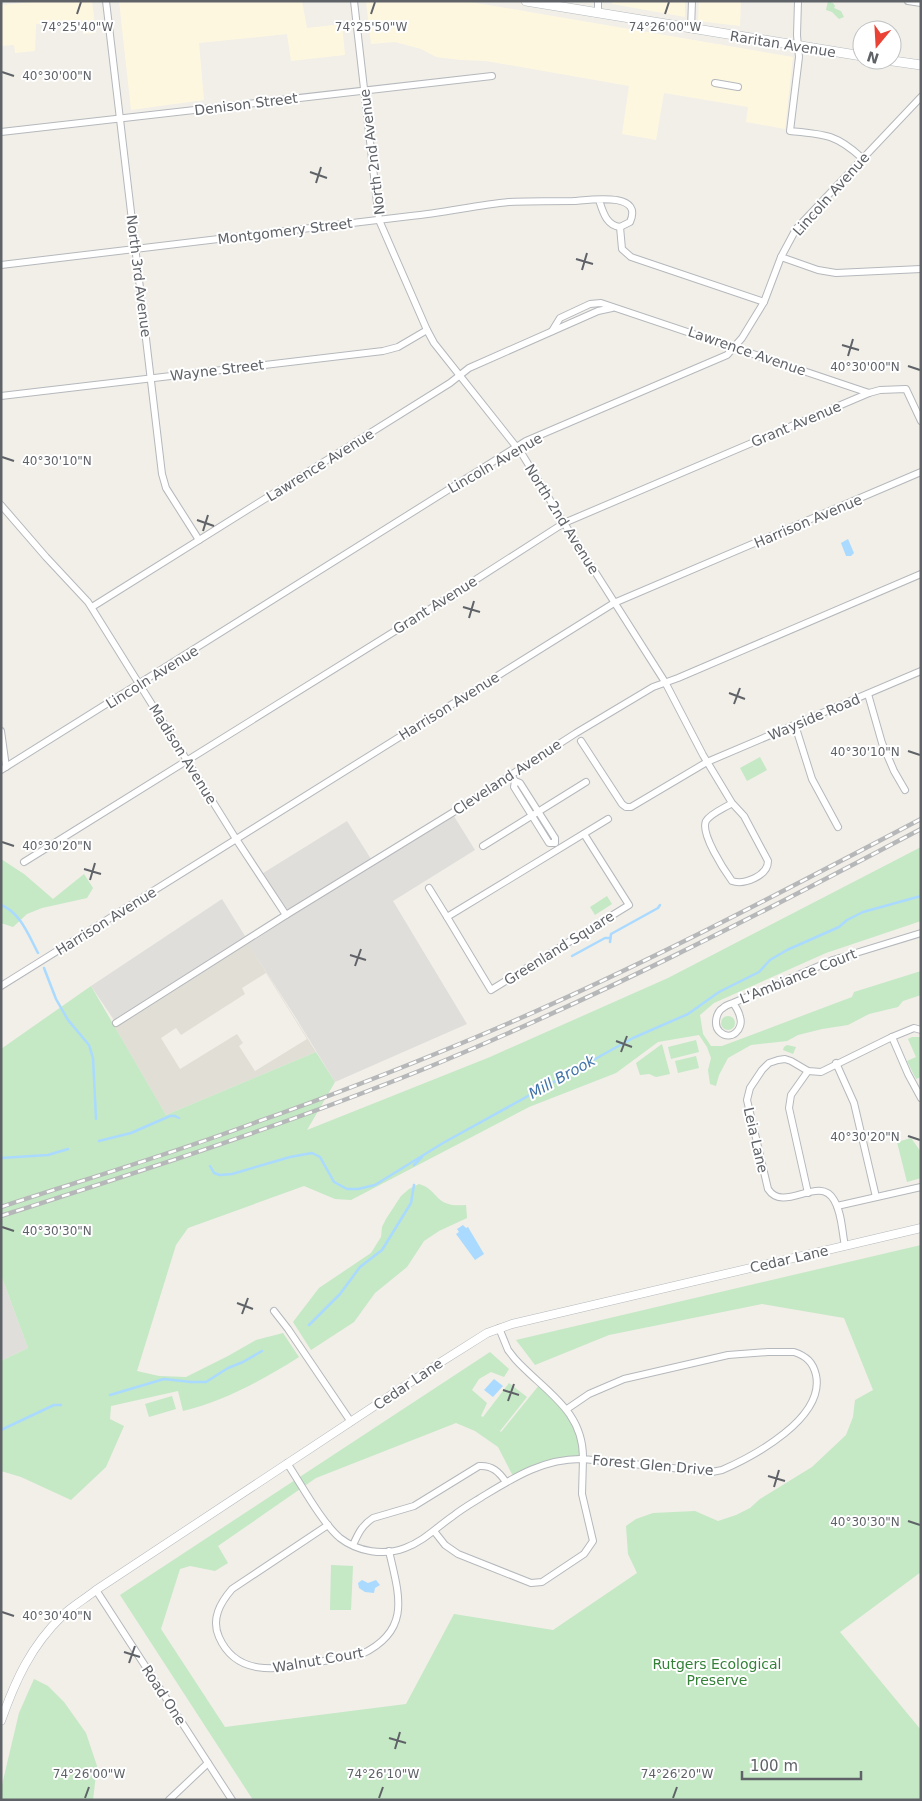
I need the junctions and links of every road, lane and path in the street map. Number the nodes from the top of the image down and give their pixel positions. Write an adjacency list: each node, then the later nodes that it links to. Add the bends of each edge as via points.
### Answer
1 (106, 1): 20 (street, North 3rd Avenue)
2 (354, 1): 18 (street, North 2nd Avenue)
3 (526, 1): 9 (main road, Raritan Avenue)
4 (598, 1): 9 (street)
5 (692, 1): 10 (street)
6 (798, 1): 11 (street)
7 (908, 1): 8 (street)
8 (921, 3)
9 (598, 13): 10 (main road, Raritan Avenue)
10 (691, 28): 11 (main road, Raritan Avenue)
11 (799, 46): 12 (main road, Raritan Avenue); 22 (street, via 790,131 835,138 848,144)
12 (852, 54)
13 (902, 63): 14 (main road)
14 (921, 66)
15 (492, 76): 18 (street, Denison Street)
16 (714, 83): 17 (street)
17 (738, 87)
18 (365, 90): 20 (street, Denison Street); 24 (street, North 2nd Avenue)
19 (921, 97): 22 (street, Lincoln Avenue)
20 (120, 118): 21 (street, Denison Street); 26 (street, North 3rd Avenue)
21 (1, 132)
22 (862, 158): 27 (street, Lincoln Avenue, via 796,229)
23 (599, 200): 24 (street, Montgomery Street, via 507,203); 25 (street, via 608,222); 25 (street, Montgomery Street, via 628,203 632,217 630,222)
24 (379, 220): 26 (street, Montgomery Street); 32 (street, North 2nd Avenue)
25 (620, 227): 30 (street, via 622,249 631,257)
26 (135, 248): 28 (street, Montgomery Street); 36 (street, North 3rd Avenue)
27 (781, 257): 29 (street, via 836,273); 30 (street, Lincoln Avenue)
28 (1, 264)
29 (921, 269)
30 (764, 302): 34 (street, Lincoln Avenue)
31 (612, 308): 33 (street, Lawrence Avenue); 33 (street, Lawrence Avenue, via 601,303 590,304 560,318); 34 (street, Lawrence Avenue)
32 (427, 330): 35 (street, North 2nd Avenue); 36 (street, Wayne Street, via 398,347 383,350)
33 (552, 331): 35 (street, Lawrence Avenue)
34 (735, 347): 37 (street, Lawrence Avenue); 40 (street, Lincoln Avenue, via 727,355)
35 (460, 375): 40 (street, North 2nd Avenue); 44 (street, Lawrence Avenue)
36 (151, 377): 38 (street, Wayne Street); 44 (street, North 3rd Avenue, via 166,488)
37 (870, 393): 39 (street, Lawrence Avenue, via 906,388); 43 (street, Grant Avenue)
38 (1, 396)
39 (921, 421)
40 (516, 448): 43 (street, North 2nd Avenue); 50 (street, Lincoln Avenue)
41 (921, 472): 46 (street, Harrison Avenue)
42 (1, 505): 47 (street, Madison Avenue)
43 (564, 524): 46 (street, North 2nd Avenue); 55 (street, Grant Avenue)
44 (199, 540): 47 (street, Lawrence Avenue)
45 (921, 574): 49 (street, Cleveland Avenue)
46 (614, 603): 49 (street, North 2nd Avenue); 67 (street, Harrison Avenue)
47 (92, 607): 50 (street, Madison Avenue)
48 (921, 671): 51 (street, Wayside Road)
49 (665, 682): 56 (street, North 2nd Avenue); 58 (street, Cleveland Avenue)
50 (140, 684): 55 (street, Madison Avenue); 57 (street, Lincoln Avenue)
51 (868, 694): 52 (street, Wayside Road); 60 (street, via 882,743)
52 (796, 725): 56 (street, Wayside Road); 65 (street, via 812,779)
53 (1, 731): 57 (street)
54 (581, 741): 56 (street, Wayside Road, via 626,807)
55 (187, 761): 67 (street, Madison Avenue); 70 (street, Grant Avenue)
56 (707, 762): 61 (street, North 2nd Avenue)
57 (4, 769)
58 (513, 778): 62 (street); 63 (street, via 514,786); 72 (street, Cleveland Avenue)
59 (586, 782): 62 (street)
60 (905, 790)
61 (732, 803): 61 (street, North 2nd Avenue, via 708,818 705,834 732,881 740,883 766,869 768,861 744,816)
62 (539, 811): 63 (street); 68 (street)
63 (532, 815): 68 (street, via 550,843); 69 (street)
64 (608, 819): 66 (street)
65 (838, 827)
66 (584, 834): 68 (street); 73 (street, Greenland Square, via 629,905 491,990)
67 (236, 839): 72 (street, Madison Avenue); 75 (street, Harrison Avenue)
68 (557, 845): 73 (street)
69 (483, 846)
70 (24, 862)
71 (429, 888): 73 (street, Greenland Square)
72 (286, 915): 77 (street, Cleveland Avenue)
73 (447, 917)
74 (921, 933): 76 (street, L'Ambiance Court, via 833,960)
75 (1, 986)
76 (733, 1003): 76 (street, L'Ambiance Court, via 741,1025 735,1034 724,1035 716,1027 717,1016 723,1007)
77 (116, 1022)
78 (921, 1030): 79 (street, via 914,1028)
79 (892, 1037): 80 (street); 82 (street)
80 (836, 1063): 81 (street, via 821,1072); 85 (street, via 854,1103)
81 (808, 1071): 84 (street, via 792,1094 789,1108); 84 (street, Leia Lane, via 791,1061 769,1063 750,1088 747,1100 771,1193 784,1199)
82 (921, 1098)
83 (921, 1187): 85 (street)
84 (808, 1193): 86 (street, Leia Lane, via 829,1194)
85 (876, 1197): 86 (street)
86 (837, 1206): 88 (street)
87 (921, 1228): 88 (street, Cedar Lane)
88 (845, 1246): 90 (street, Cedar Lane)
89 (274, 1311): 92 (street)
90 (498, 1328): 91 (street, Forest Glen Drive, via 514,1359); 92 (street, Cedar Lane)
91 (567, 1409): 93 (street, Forest Glen Drive, via 579,1431); 93 (street, Forest Glen Drive, via 589,1394 621,1380 728,1354 794,1352 806,1358 816,1374 815,1396 795,1424 778,1438 722,1470 713,1472)
92 (351, 1422): 94 (street, Cedar Lane)
93 (583, 1459): 95 (street, via 546,1463); 97 (street, via 582,1494 593,1541 584,1554 542,1582 531,1584 468,1559 450,1549)
94 (287, 1463): 96 (street); 100 (street, Cedar Lane)
95 (506, 1482): 97 (street, via 454,1515); 98 (street, via 491,1467 479,1466 421,1502 373,1518 358,1532)
96 (328, 1525): 98 (street); 99 (street, Walnut Court, via 232,1589 220,1604 216,1630 225,1647 238,1660 256,1667 279,1669 372,1650 387,1636 398,1617 399,1598)
97 (434, 1532): 99 (street, via 411,1545)
98 (353, 1545): 99 (street, via 373,1552)
99 (389, 1551)
100 (96, 1590): 101 (street, Cedar Lane, via 63,1616 42,1639 20,1671); 102 (street, Road One)
101 (1, 1721)
102 (208, 1763): 103 (street); 104 (street, Road One)
103 (170, 1800)
104 (232, 1800)

